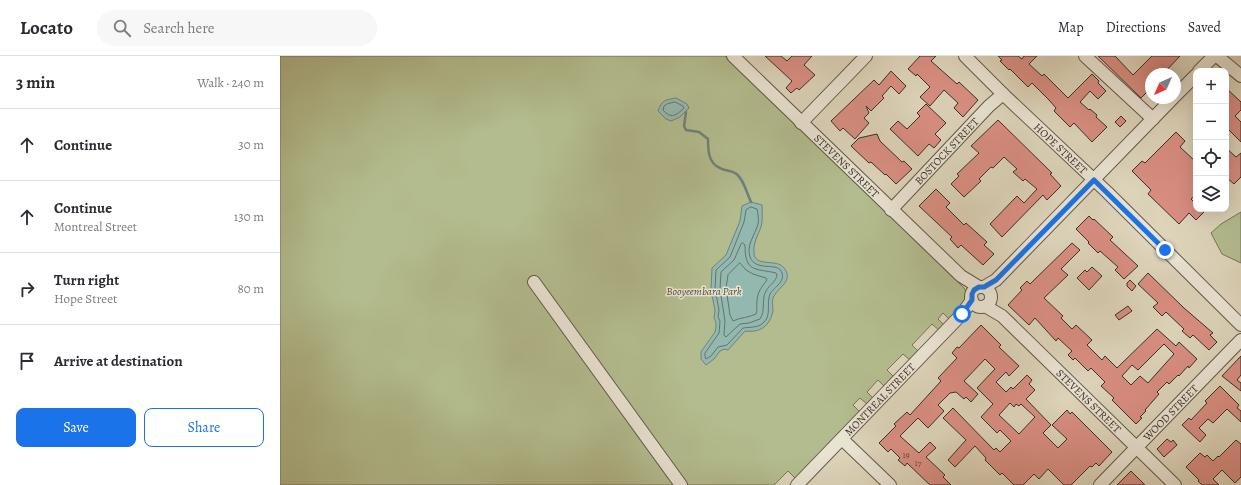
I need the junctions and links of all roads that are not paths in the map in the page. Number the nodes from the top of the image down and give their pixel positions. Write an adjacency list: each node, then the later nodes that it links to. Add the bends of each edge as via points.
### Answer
1 (733, 56): 14 (street, STEVENS STREET)
2 (866, 56): 14 (street)
3 (965, 56): 11 (street, HOPE STREET)
4 (1085, 56): 13 (street)
5 (1214, 56): 7 (street)
6 (1217, 56): 8 (street)
7 (1202, 68)
8 (1241, 76)
9 (1193, 77): 10 (street, MONTREAL STREET)
10 (1181, 90)
11 (1003, 94): 15 (street, HOPE STREET); 16 (street, BOSTOCK STREET)
12 (1167, 104): 13 (street, MONTREAL STREET)
13 (1153, 119): 15 (street, MONTREAL STREET)
14 (801, 123): 16 (street, STEVENS STREET)
15 (1094, 180): 18 (street, MONTREAL STREET); 19 (street, HOPE STREET)
16 (891, 210): 18 (street, STEVENS STREET)
17 (534, 282): 23 (street)
18 (981, 297): 21 (street, MONTREAL STREET); 22 (street, STEVENS STREET)
19 (1241, 325)
20 (1241, 340): 22 (street, WOOD STREET)
21 (842, 439): 24 (street, MONTREAL STREET); 25 (street)
22 (1137, 448): 26 (street, WOOD STREET); 27 (street, STEVENS STREET)
23 (681, 485)
24 (797, 485)
25 (890, 485)
26 (1100, 485)
27 (1176, 485)

